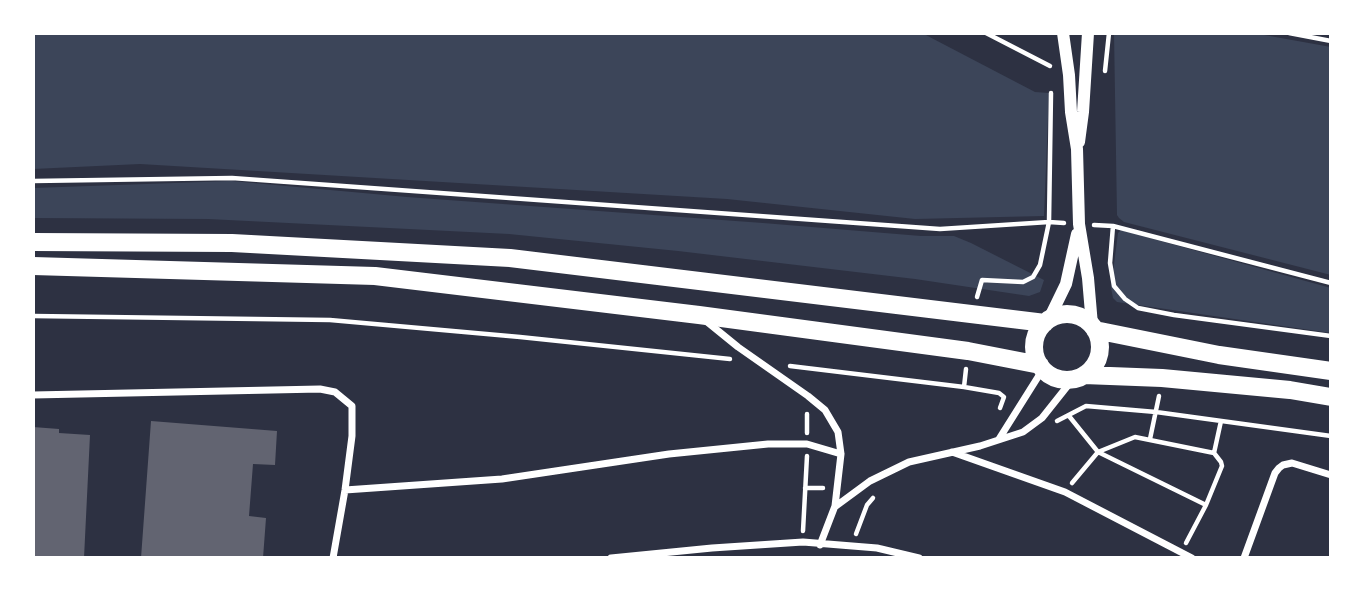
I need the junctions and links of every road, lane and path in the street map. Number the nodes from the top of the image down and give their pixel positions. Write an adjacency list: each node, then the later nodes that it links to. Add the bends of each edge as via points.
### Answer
1 (986, 33): 7 (path)
2 (1063, 33): 10 (street)
3 (1088, 33): 10 (street)
4 (1289, 33): 5 (path)
5 (1331, 41)
6 (1050, 57): 7 (path)
7 (1051, 67): 8 (path)
8 (1051, 75)
9 (1051, 89): 12 (path)
10 (1077, 149): 13 (street)
11 (33, 181): 12 (path, via 232,178 940,229)
12 (1049, 222): 13 (path); 18 (path, via 1034,276 1023,282 982,280)
13 (1079, 224): 14 (path); 21 (street, via 1066,285); 22 (street)
14 (1113, 226): 17 (path); 23 (path, via 1114,286 1138,308)
15 (33, 242): 18 (highway, via 232,243 510,258)
16 (33, 267): 20 (highway, via 375,276)
17 (1331, 283)
18 (972, 313): 21 (highway)
19 (33, 316): 24 (path, via 330,320)
20 (699, 316): 24 (street); 25 (highway, via 968,351)
21 (1047, 321): 22 (highway, via 1062,314 1075,315); 25 (highway, via 1034,347)
22 (1094, 328): 26 (highway, via 1219,355); 27 (highway, via 1098,359)
23 (1331, 336)
24 (761, 363): 35 (path, via 999,393 1004,397 997,415); 44 (street, via 825,410 838,432)
25 (1041, 367): 27 (highway, via 1057,378); 35 (street)
26 (1331, 371)
27 (1079, 377): 28 (highway); 38 (street, via 1034,425)
28 (1162, 378): 30 (highway); 31 (path)
29 (33, 395): 46 (street, via 335,392 352,406)
30 (1331, 397)
31 (1156, 412): 33 (path, via 1086,406); 34 (path); 39 (path)
32 (807, 413): 40 (path)
33 (1069, 416): 36 (path); 42 (path)
34 (1221, 421): 37 (path); 43 (path)
35 (1009, 424): 38 (street)
36 (1048, 426)
37 (1331, 436)
38 (999, 439): 41 (street)
39 (1150, 439): 42 (path, via 1135,436); 43 (path)
40 (807, 444): 44 (street); 46 (street, via 669,454 502,479); 51 (path)
41 (951, 452): 47 (street); 50 (street, via 889,470)
42 (1098, 452): 47 (path); 49 (path)
43 (1214, 453): 49 (path, via 1222,466)
44 (841, 454): 50 (street)
45 (1331, 475): 59 (street, via 1292,463 1279,468)
46 (345, 490): 55 (street)
47 (1065, 492): 54 (street)
48 (877, 494): 53 (path, via 867,505)
49 (1206, 505): 54 (path)
50 (835, 506): 52 (street)
51 (803, 542): 52 (street); 56 (street)
52 (820, 545): 53 (street)
53 (852, 547): 57 (street)
54 (1181, 552): 58 (street)
55 (333, 558)
56 (611, 558)
57 (919, 558)
58 (1192, 558)
59 (1244, 558)

